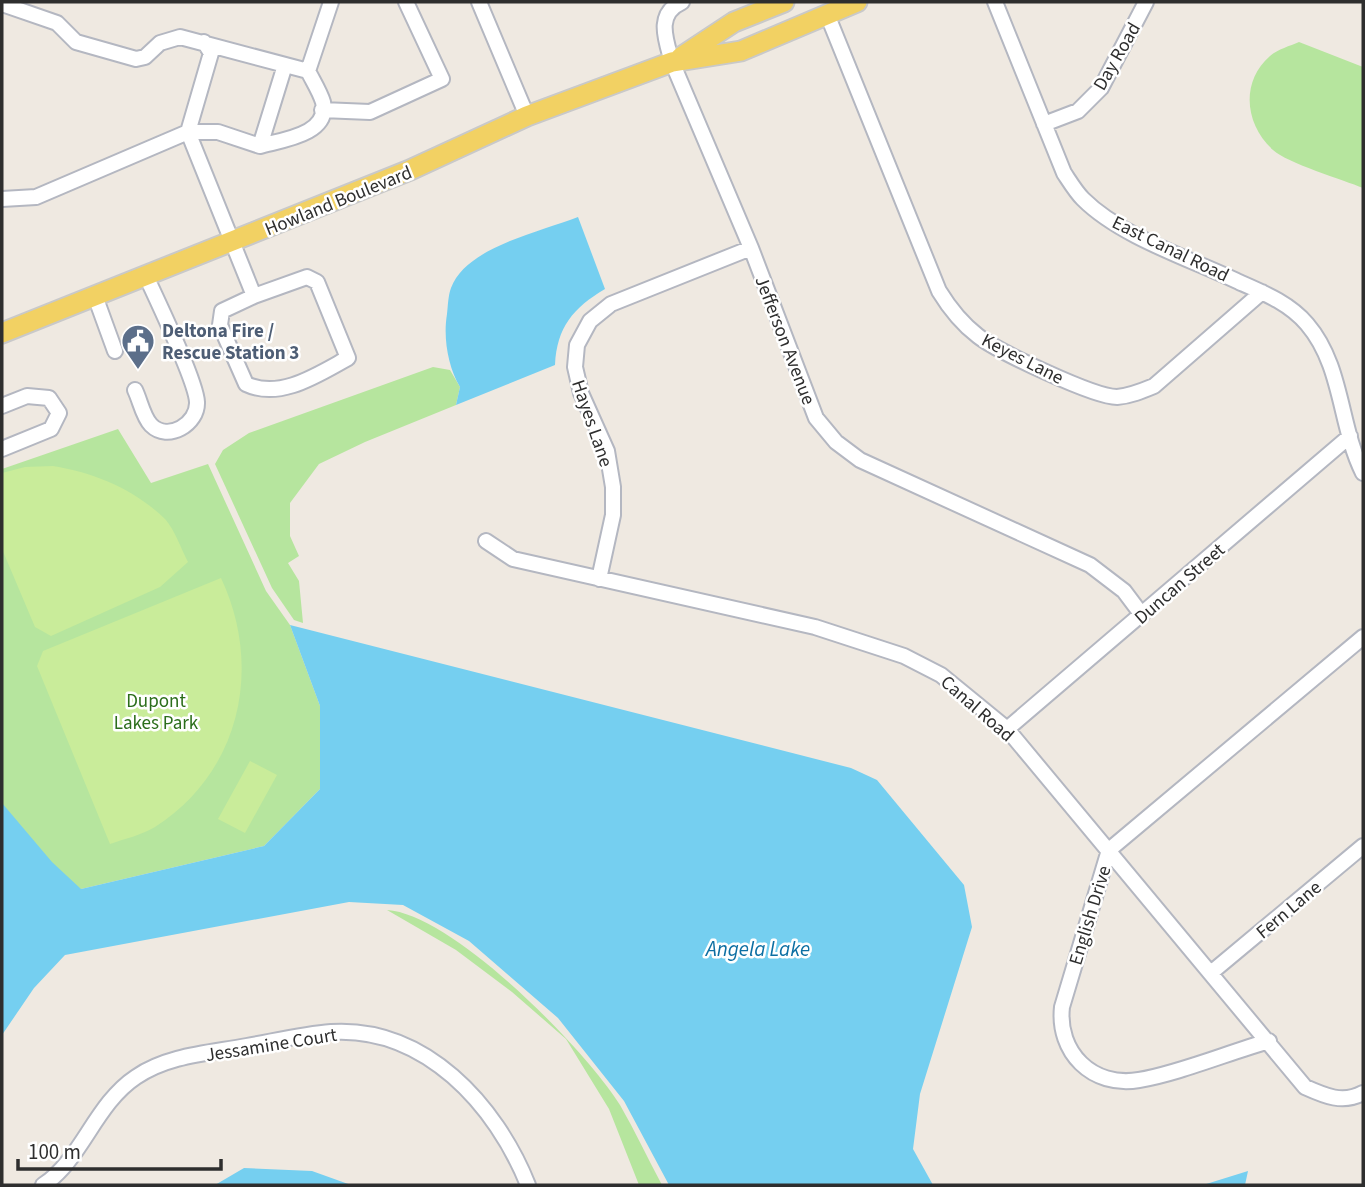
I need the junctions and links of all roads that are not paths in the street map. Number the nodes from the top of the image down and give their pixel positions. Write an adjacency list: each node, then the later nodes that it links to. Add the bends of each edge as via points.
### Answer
1 (331, 2): 14 (street)
2 (405, 2): 15 (street, via 442,79 370,112)
3 (479, 2): 16 (street)
4 (682, 2): 12 (street, Jefferson Avenue, via 669,10 665,20 663,32)
5 (784, 2): 12 (main road, Howland Boulevard, via 734,22)
6 (855, 2): 10 (main road, Howland Boulevard)
7 (995, 2): 17 (street, East Canal Road)
8 (1146, 2): 17 (street, Day Road, via 1101,88 1078,111)
9 (2, 4): 11 (street, via 57,23 76,43 136,60 160,43 180,37)
10 (827, 14): 12 (main road, Howland Boulevard, via 741,51); 24 (street, Keyes Lane, via 939,291 955,317 981,338 1092,392 1116,397 1154,386)
11 (204, 42): 13 (street); 18 (street, via 211,53)
12 (672, 62): 16 (main road, Howland Boulevard); 22 (street, Jefferson Avenue)
13 (285, 65): 14 (street); 19 (street)
14 (308, 71): 15 (street)
15 (322, 110): 19 (street, via 319,121 304,134)
16 (527, 116): 21 (main road, Howland Boulevard)
17 (1044, 124): 24 (street, East Canal Road, via 1064,173 1082,198 1111,222)
18 (188, 132): 19 (street, via 218,132); 20 (street, via 36,197); 21 (street)
19 (260, 146)
20 (2, 199)
21 (231, 244): 23 (main road, Howland Boulevard); 26 (street)
22 (751, 248): 35 (street, Hayes Lane, via 611,304 590,321 577,345 575,367 581,393 607,451 613,487); 36 (street, Jefferson Avenue, via 816,418 836,442 860,460 1090,565 1124,591)
23 (146, 276): 25 (main road, Howland Boulevard); 29 (street, via 193,386 197,409 181,429 160,431 147,419)
24 (1262, 292): 31 (street, East Canal Road, via 1280,300 1322,345)
25 (95, 296): 27 (main road, Howland Boulevard); 28 (street)
26 (254, 296): 26 (street, via 222,311 220,326 246,384 263,392 295,384 348,358 317,282 307,277)
27 (2, 333)
28 (116, 351)
29 (135, 390)
30 (2, 405): 32 (street, via 27,396 49,398 60,413 51,429)
31 (1350, 436): 33 (street, East Canal Road); 36 (street, Duncan Street)
32 (2, 449)
33 (1363, 473)
34 (486, 541): 35 (street, Canal Road, via 513,559)
35 (599, 579): 38 (street, Canal Road, via 864,641 942,675)
36 (1142, 614): 38 (street, Duncan Street)
37 (1363, 638): 40 (street, English Drive)
38 (1007, 729): 40 (street, Canal Road)
39 (1363, 846): 41 (street, Fern Lane)
40 (1109, 850): 41 (street, Canal Road); 42 (street, English Drive, via 1062,1007 1060,1020 1075,1060 1109,1080 1138,1081)
41 (1212, 972): 42 (street, Canal Road)
42 (1269, 1041): 43 (street, via 1305,1087 1327,1097 1348,1099)
43 (1363, 1093)
44 (43, 1185): 45 (street, Jessamine Court, via 60,1170 119,1089 158,1063 331,1032 392,1040 431,1058 478,1099 503,1134)
45 (528, 1185)

